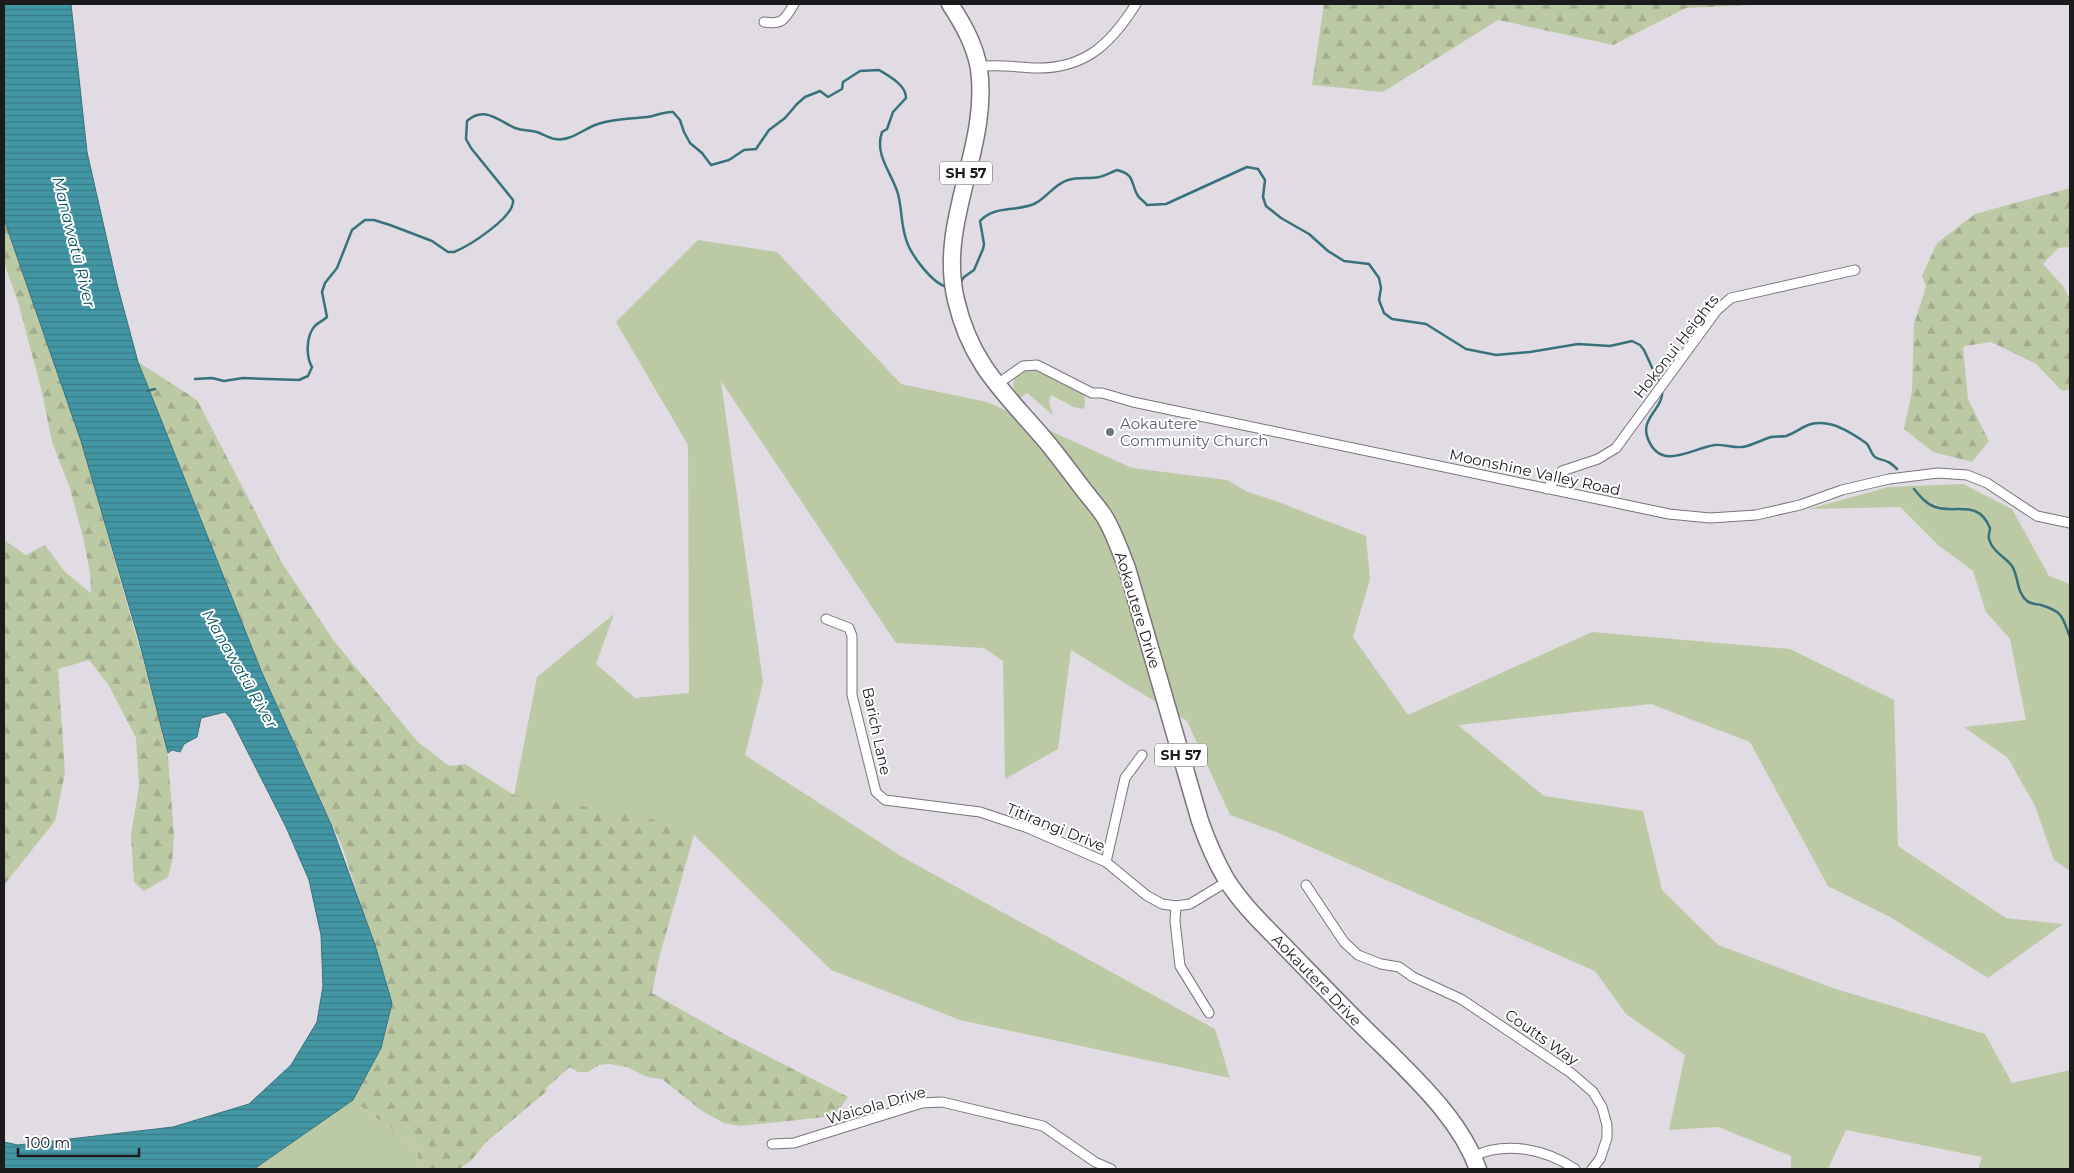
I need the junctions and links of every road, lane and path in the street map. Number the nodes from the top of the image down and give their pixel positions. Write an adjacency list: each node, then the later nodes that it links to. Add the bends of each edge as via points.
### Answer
1 (794, 4): 4 (street, via 782,21)
2 (950, 4): 5 (highway, Aokautere Drive / SH 57, via 972,43)
3 (1136, 4): 5 (street, via 1119,31 1099,50 1075,63 1050,68)
4 (764, 22)
5 (978, 67): 7 (highway, Aokautere Drive / SH 57, via 978,119 954,232 953,278 955,297 971,346)
6 (1856, 270): 8 (street, Hokonui Heights, via 1731,298 1717,310 1616,448 1562,471)
7 (996, 385): 8 (street, Moonshine Valley Road, via 1023,366 1037,365 1092,393); 14 (highway, Aokautere Drive / SH 57, via 1047,442 1104,516 1115,537 1200,820 1211,852)
8 (1547, 489): 9 (street, Moonshine Valley Road, via 1669,514 1710,518 1756,515 1889,479 1938,473 1966,476 1987,483 2037,516)
9 (2070, 523)
10 (826, 618): 12 (street, Barich Lane, via 849,628 852,636 852,695 876,792)
11 (1142, 755): 13 (street, via 1125,778)
12 (885, 800): 13 (street, Titirangi Drive, via 980,812 1028,828)
13 (1106, 862): 16 (street, Titirangi Drive, via 1146,895 1162,904)
14 (1228, 881): 16 (street, via 1190,904); 19 (highway, Aokautere Drive / SH 57, via 1250,910 1434,1100 1454,1125)
15 (1306, 885): 23 (street, Coutts Way, via 1350,949 1461,998 1571,1073 1593,1092 1602,1107 1607,1138 1600,1159)
16 (1176, 906): 17 (street, via 1180,966)
17 (1209, 1013)
18 (772, 1144): 20 (street, Waicola Drive, via 794,1143 922,1103 942,1102 1043,1126)
19 (1476, 1163): 22 (street, via 1496,1149 1530,1149 1556,1157)
20 (1093, 1166): 21 (street, Waicola Drive)
21 (1111, 1169)
22 (1575, 1169)
23 (1592, 1169)

